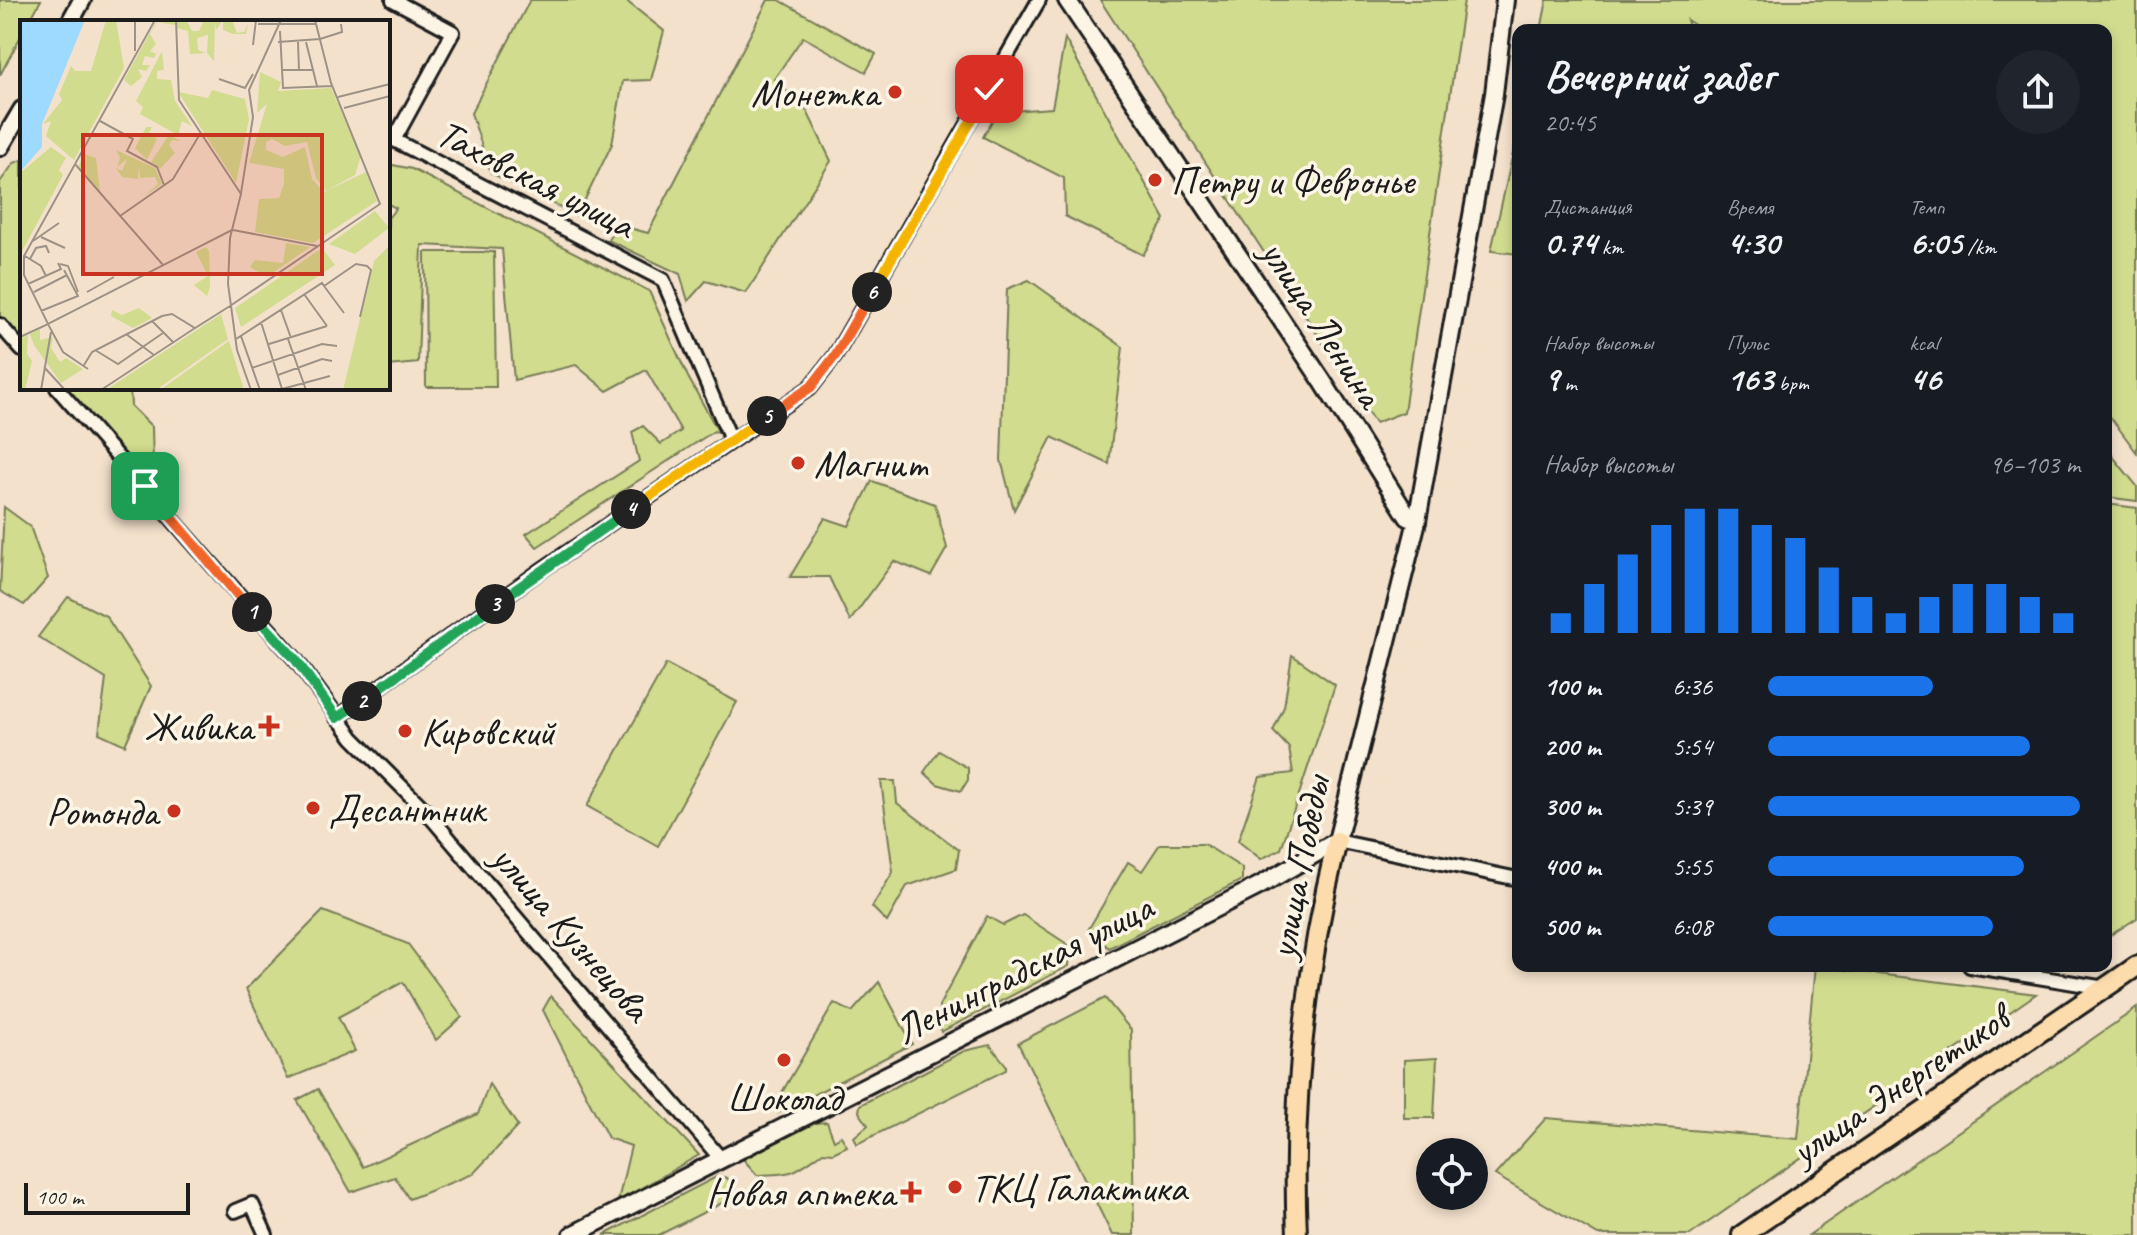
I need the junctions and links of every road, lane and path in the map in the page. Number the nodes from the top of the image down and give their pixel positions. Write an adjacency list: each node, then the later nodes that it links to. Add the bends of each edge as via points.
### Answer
1 (82, 0): 6 (main road)
2 (393, 0): 12 (street, Таховская улица, via 453,32 394,140 663,280)
3 (1039, 0): 12 (street, via 835,356 811,387)
4 (1067, 0): 13 (main road, улица Ленина, via 1408,517)
5 (1505, 0): 13 (main road, улица Победы, via 1494,94)
6 (71, 20)
7 (20, 113): 8 (main road)
8 (0, 147)
9 (0, 325): 10 (street)
10 (20, 348)
11 (59, 390): 14 (street, улица Кузнецова, via 296,660)
12 (731, 440): 14 (street)
13 (1417, 521): 15 (main road, улица Победы)
14 (337, 718): 20 (street, улица Кузнецова, via 424,809)
15 (1337, 841): 16 (street); 20 (main road, Ленинградская улица, via 1259,886); 24 (main road, улица Победы, via 1319,914 1302,1061)
16 (1512, 878)
17 (2137, 966): 19 (main road, улица Энергетиков)
18 (2007, 972): 19 (street)
19 (2105, 988): 25 (main road, улица Энергетиков)
20 (721, 1159): 23 (main road, Ленинградская улица)
21 (235, 1211): 22 (street, via 252,1204)
22 (266, 1235)
23 (572, 1235)
24 (1297, 1235)
25 (1742, 1235)

